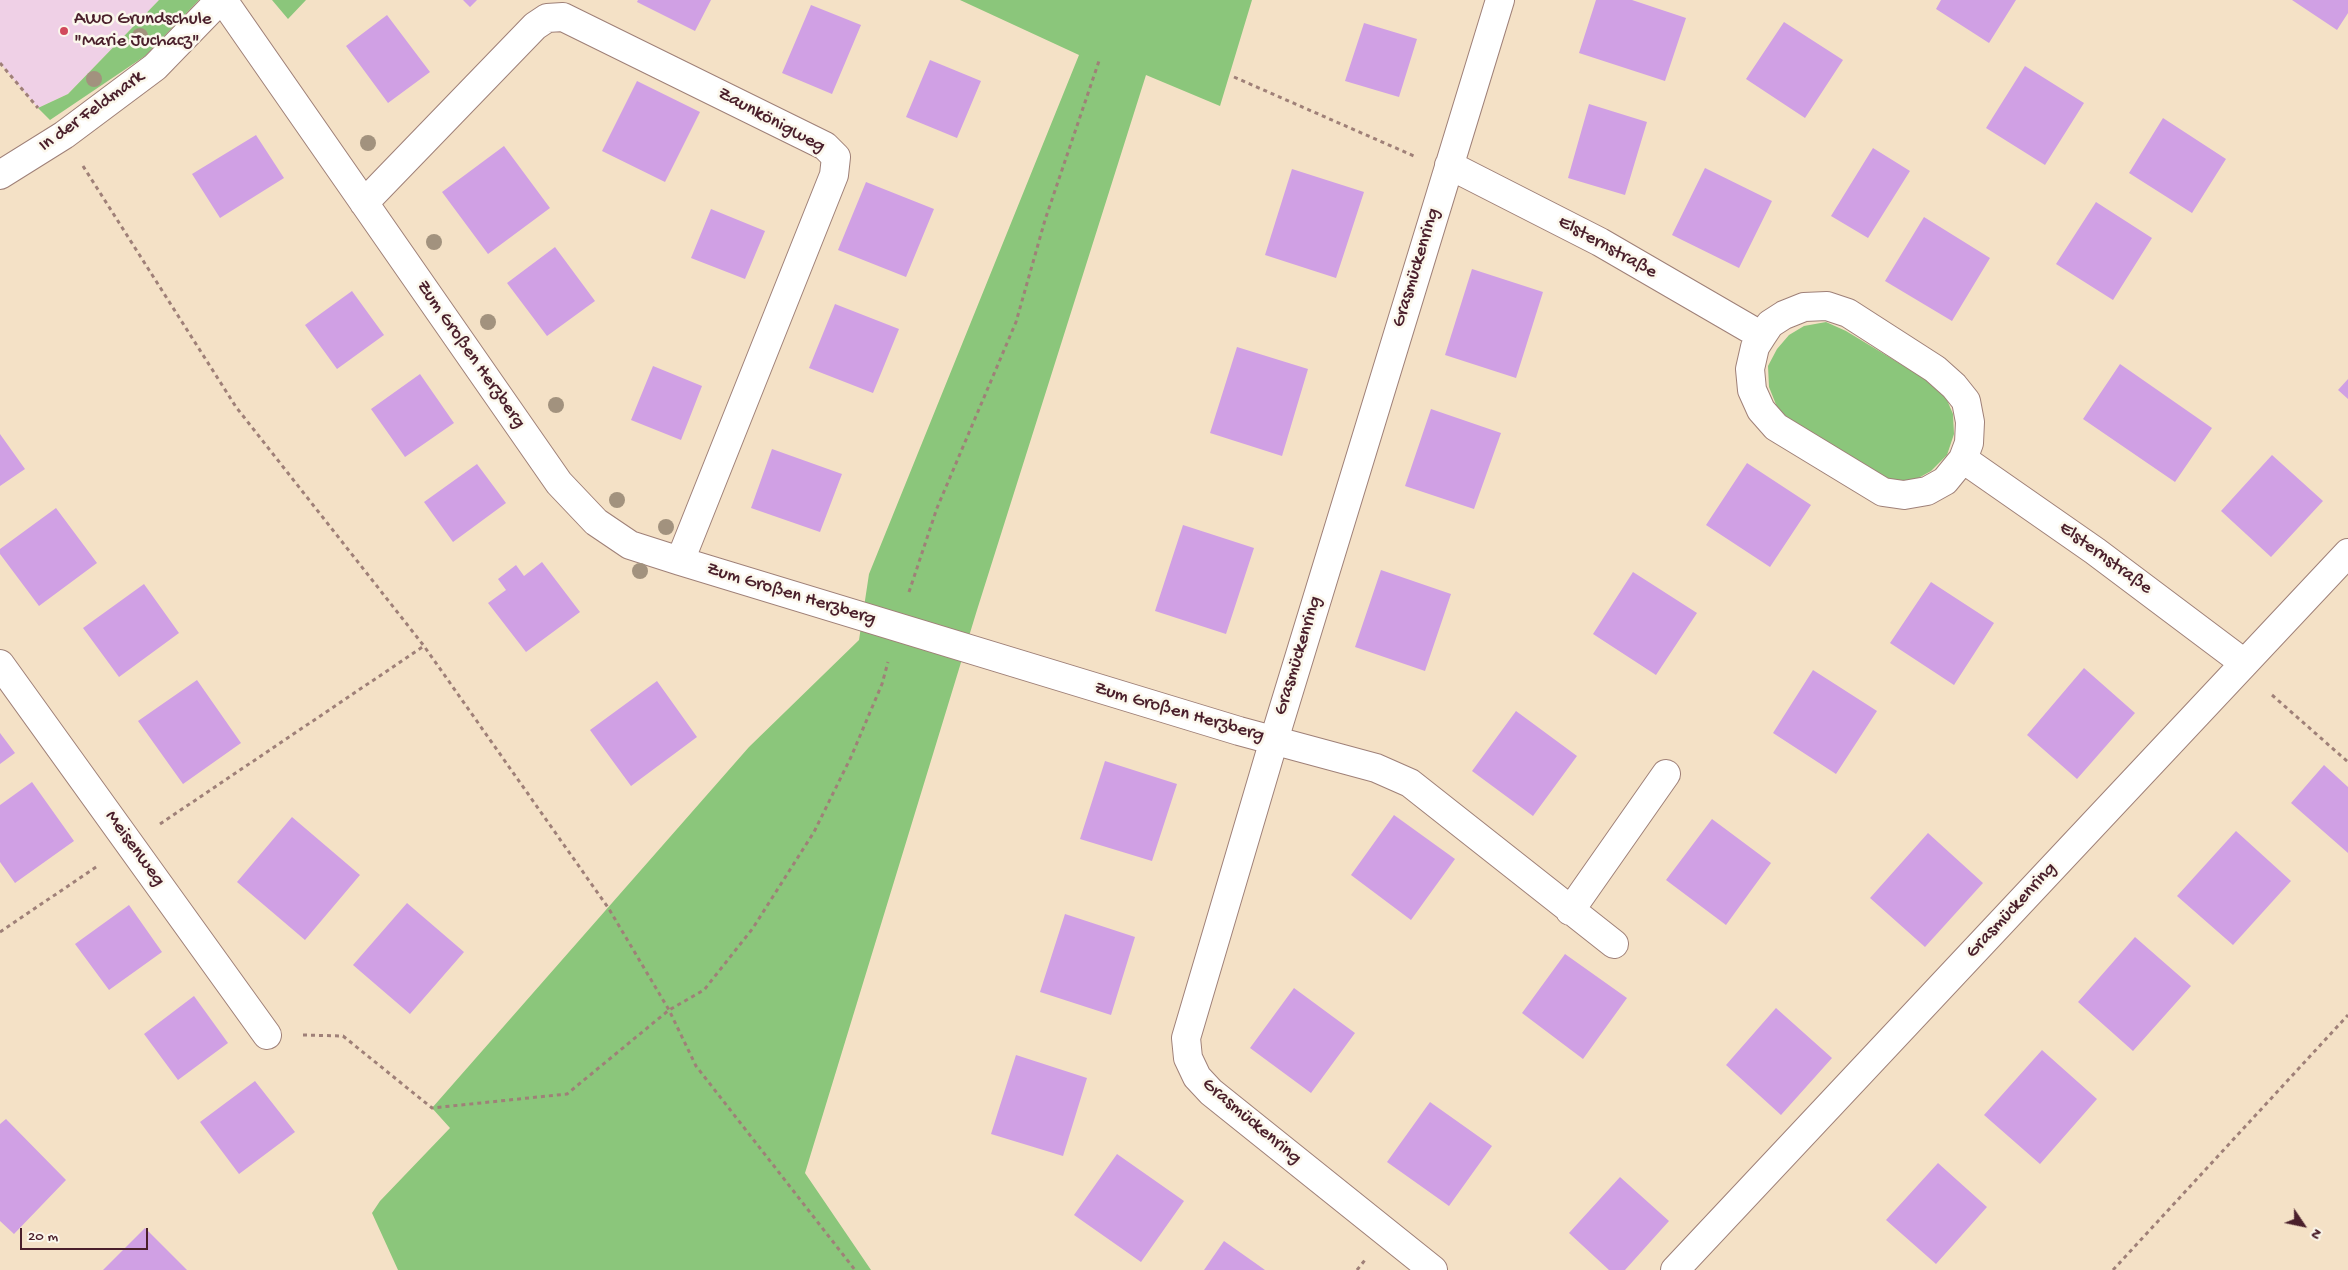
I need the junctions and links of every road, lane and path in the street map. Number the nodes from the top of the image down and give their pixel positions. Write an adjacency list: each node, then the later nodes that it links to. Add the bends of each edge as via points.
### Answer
1 (222, 0): 6 (street, In der Feldmark, via 155,67); 10 (street, Zum Großen Herzberg)
2 (1500, 0): 8 (street, Grasmückenring)
3 (1099, 61): 15 (path, via 1045,220 1016,322 937,508)
4 (0, 63): 6 (path)
5 (1234, 77): 7 (path)
6 (64, 135): 9 (street, In der Feldmark); 16 (path, via 236,407)
7 (1414, 156)
8 (1449, 166): 11 (street, Elsternstraße, via 1600,242); 20 (street, Grasmückenring)
9 (0, 175)
10 (364, 203): 14 (street, Zum Großen Herzberg, via 559,483 596,522 630,545); 14 (street, Zaunkönigweg, via 535,26 547,18 563,16 825,146 836,158 834,175)
11 (1762, 336): 12 (street, via 1770,324 1804,307 1827,306 1848,313 1936,369 1966,401 1969,443); 12 (street, via 1755,347 1750,369 1752,390 1761,410 1776,427 1864,482 1883,492 1904,495 1927,491 1945,481)
12 (1963, 459): 17 (street, Elsternstraße, via 2095,551)
13 (2348, 553): 17 (street, Grasmückenring)
14 (680, 561): 15 (street, Zum Großen Herzberg)
15 (898, 628): 20 (street, Zum Großen Herzberg); 27 (path, via 882,684 814,832 753,928 704,990)
16 (424, 646): 23 (path); 27 (path, via 609,909)
17 (2244, 663): 32 (street, Grasmückenring)
18 (0, 664): 23 (street, Meisenweg)
19 (2272, 695): 21 (path)
20 (1274, 740): 24 (street, Zum Großen Herzberg, via 1376,768 1410,783); 31 (street, Grasmückenring, via 1191,1015 1186,1038 1188,1058 1197,1077 1211,1092)
21 (2348, 762)
22 (1666, 774): 24 (street)
23 (131, 844): 25 (path); 29 (street, Meisenweg)
24 (1570, 911): 26 (street, Zum Großen Herzberg)
25 (0, 932)
26 (1614, 944)
27 (669, 1010): 29 (path, via 567,1094 432,1108 343,1036); 30 (path, via 696,1066)
28 (2348, 1015): 33 (path)
29 (267, 1035)
30 (855, 1270)
31 (1434, 1270)
32 (1675, 1270)
33 (2114, 1270)

